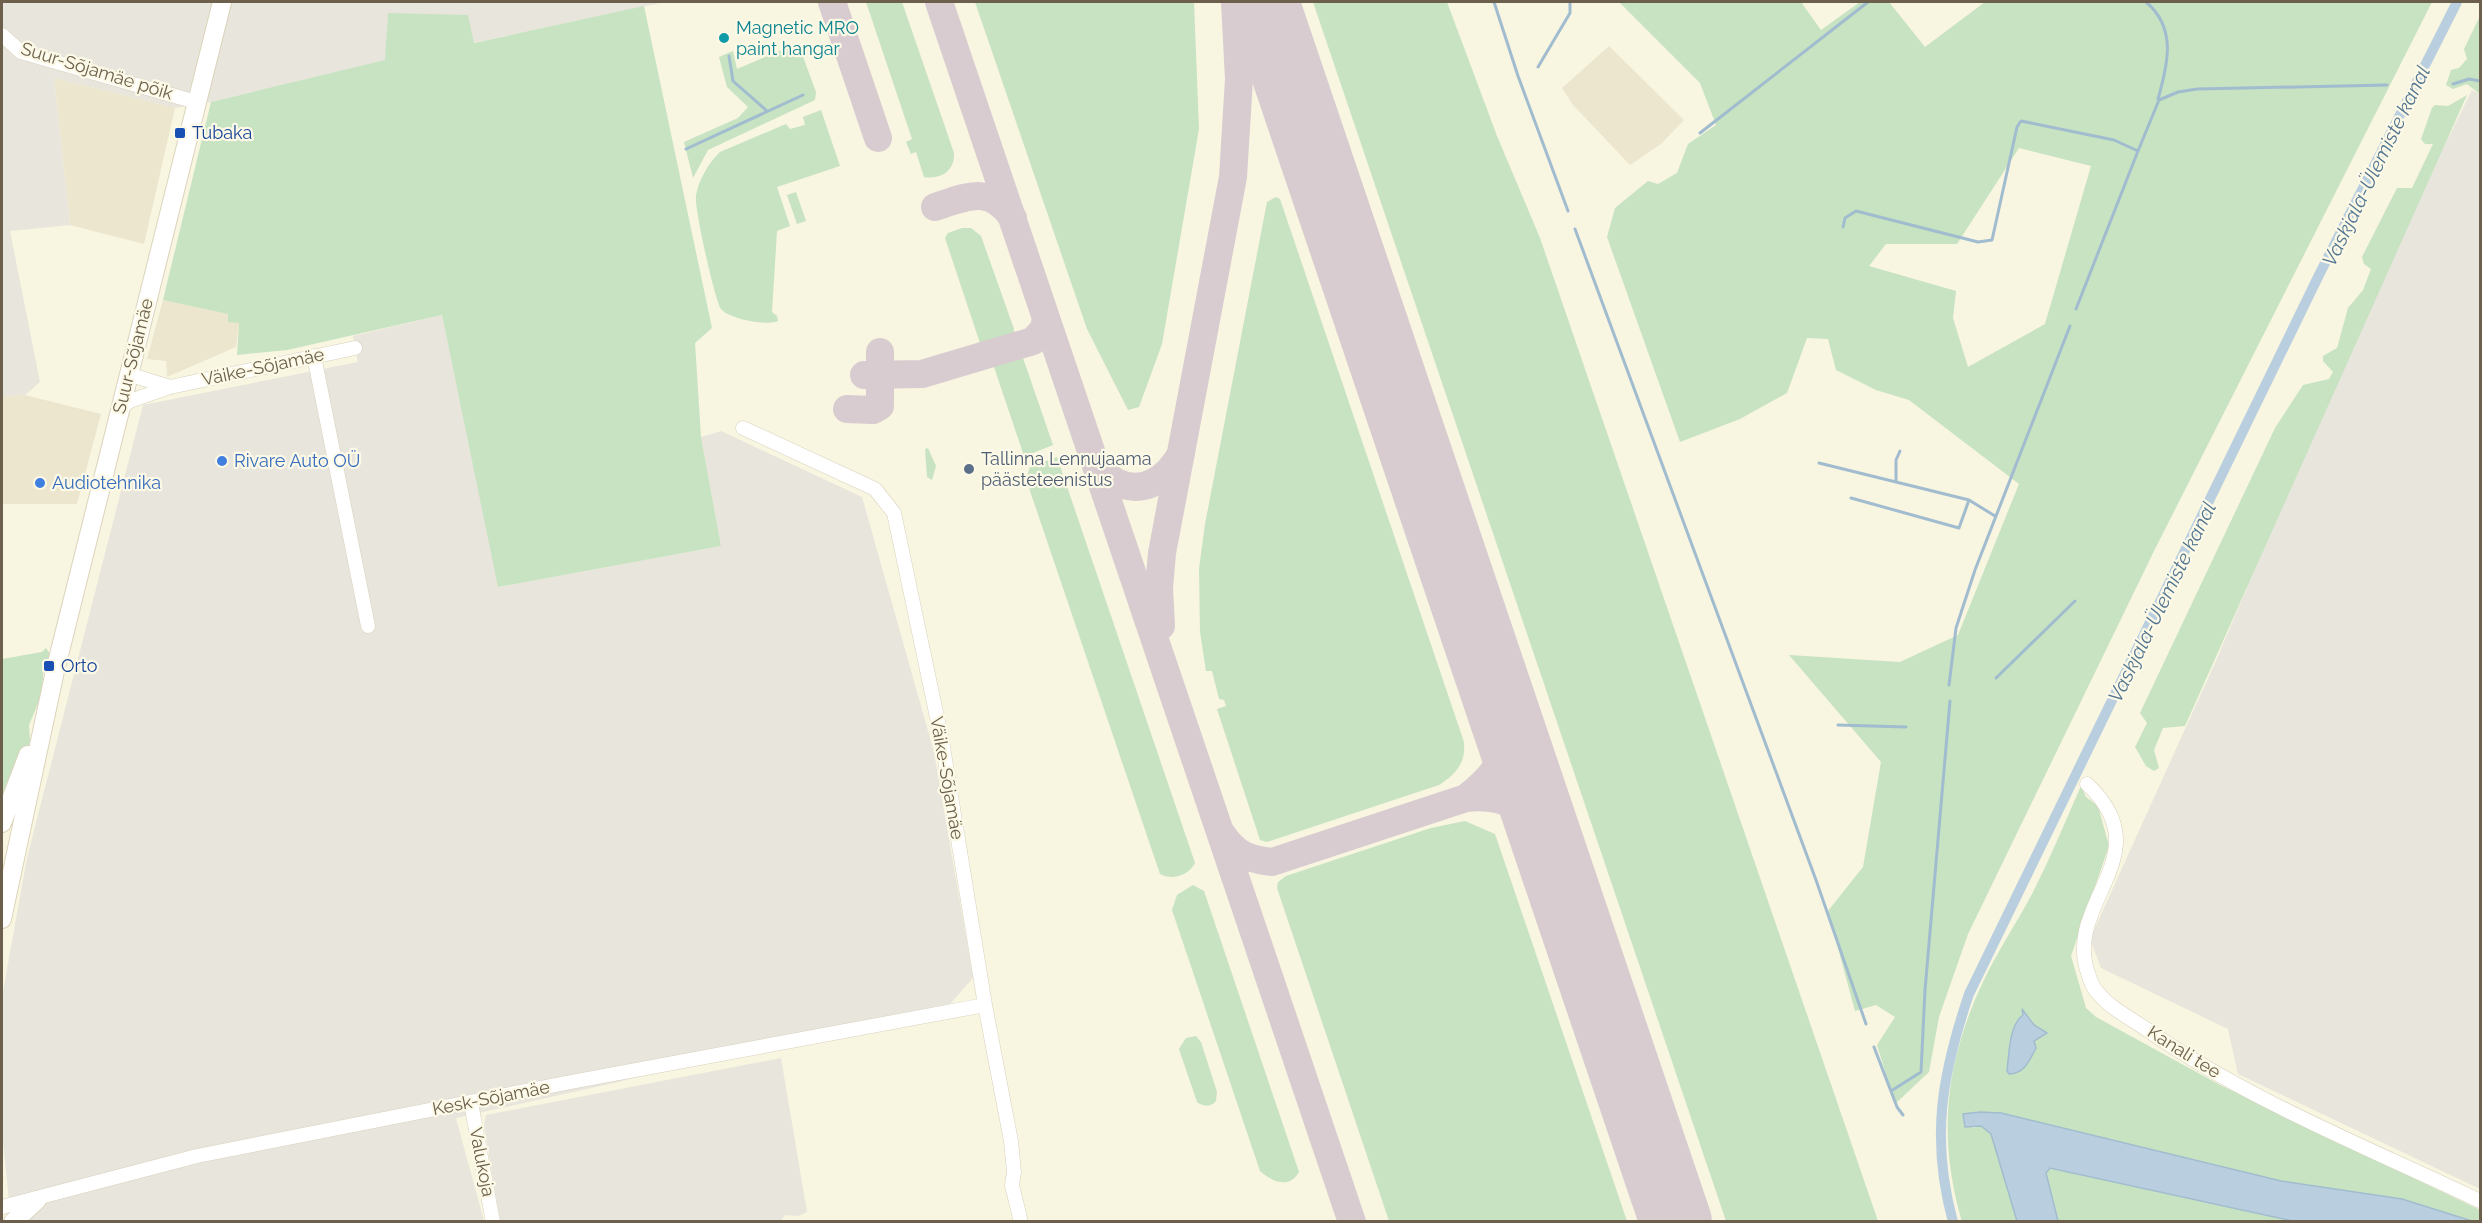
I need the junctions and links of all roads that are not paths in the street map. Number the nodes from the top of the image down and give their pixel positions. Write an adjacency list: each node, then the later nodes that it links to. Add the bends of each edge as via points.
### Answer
1 (222, 2): 3 (main road, Suur-Sõjamäe)
2 (2, 35): 3 (street, Suur-Sõjamäe põik, via 21,52)
3 (196, 102): 6 (main road, Suur-Sõjamäe)
4 (355, 348): 5 (street, Väike-Sõjamäe)
5 (314, 356): 7 (street, Väike-Sõjamäe); 10 (street)
6 (128, 374): 7 (street, Väike-Sõjamäe); 8 (main road, Suur-Sõjamäe)
7 (170, 387): 8 (street, Väike-Sõjamäe)
8 (120, 408): 11 (main road, Suur-Sõjamäe)
9 (743, 428): 16 (street, Väike-Sõjamäe, via 875,489 894,513 942,741)
10 (368, 626)
11 (46, 712): 13 (main road, Suur-Sõjamäe); 14 (main road, Suur-Sõjamäe)
12 (2087, 784): 19 (street, Kanali tee, via 2110,813 2116,836 2114,858 2085,937 2087,970 2098,993 2195,1063)
13 (2, 824): 14 (main road)
14 (22, 829): 15 (main road, Suur-Sõjamäe)
15 (2, 920)
16 (985, 1005): 17 (street, Kesk-Sõjamäe); 21 (street, Väike-Sõjamäe, via 1011,1141 1012,1185)
17 (471, 1103): 18 (street, Kesk-Sõjamäe, via 197,1156); 23 (street, Valukoja)
18 (37, 1200): 20 (street, Kesk-Sõjamäe); 22 (main road)
19 (2481, 1201)
20 (2, 1207)
21 (1020, 1218)
22 (13, 1221)
23 (493, 1221)

